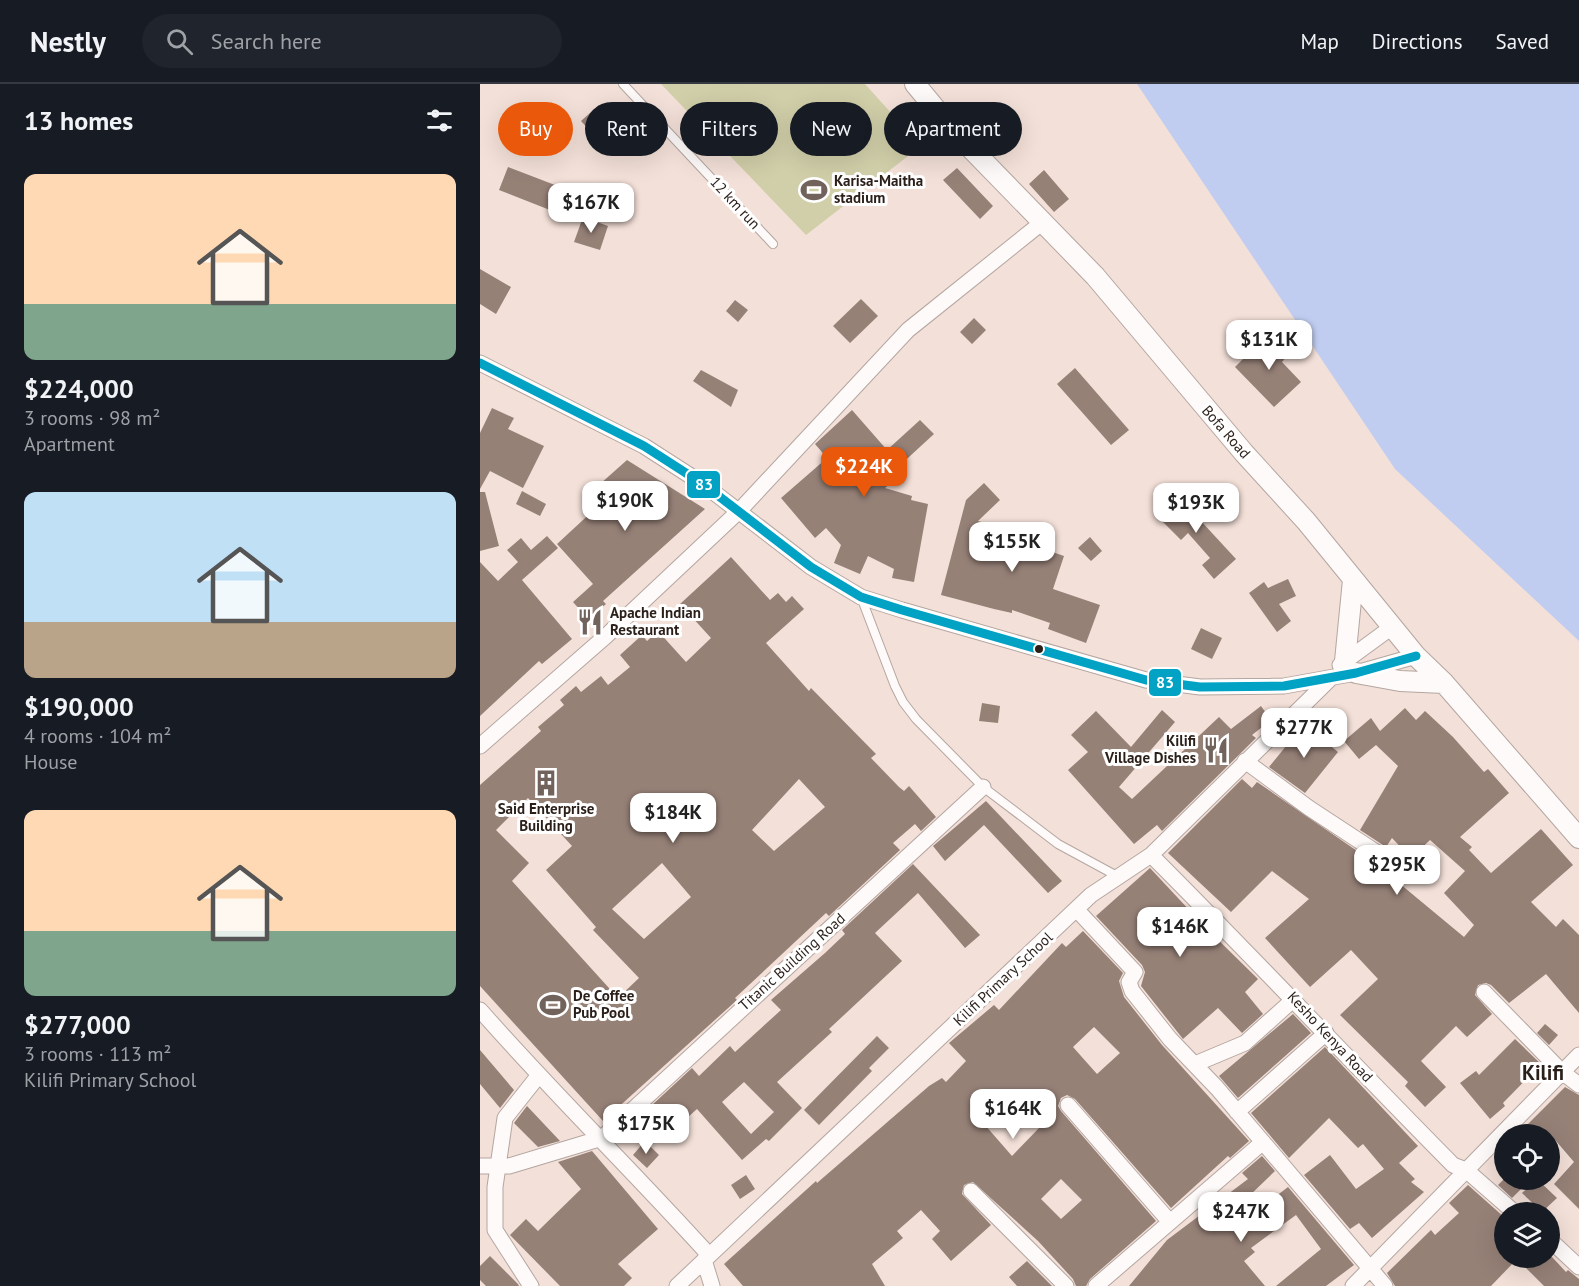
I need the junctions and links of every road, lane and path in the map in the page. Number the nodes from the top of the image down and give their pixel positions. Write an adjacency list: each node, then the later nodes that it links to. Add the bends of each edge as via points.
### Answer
1 (623, 84): 4 (lane, 12 km run)
2 (915, 84): 3 (street, Bofa Road, via 953,130)
3 (1044, 221): 6 (street, via 908,330); 7 (street, Bofa Road)
4 (773, 244)
5 (480, 363): 6 (street, via 644,446)
6 (739, 511): 8 (street, via 811,567); 15 (street, via 606,636)
7 (1353, 580): 9 (street, Bofa Road); 11 (street)
8 (861, 597): 13 (street, via 1146,680 1200,687); 17 (lane, via 903,702)
9 (1392, 627): 10 (street, Bofa Road); 11 (street)
10 (1416, 656): 11 (street); 14 (street, Bofa Road)
11 (1350, 667): 12 (street); 13 (street); 14 (street, via 1400,681)
12 (1332, 678): 13 (street); 16 (street, Kilifi Primary School)
13 (1316, 682)
14 (1444, 683): 18 (street, Bofa Road)
15 (480, 746)
16 (1245, 761): 19 (street, Kilifi Primary School); 20 (street)
17 (983, 787): 21 (lane, via 1058,844); 34 (street, Titanic Building Road)
18 (1579, 838)
19 (1151, 855): 21 (street, Kilifi Primary School); 24 (street, Kesho Kenya Road)
20 (1411, 875)
21 (1117, 876): 22 (street, Kilifi Primary School)
22 (1077, 910): 28 (street, via 1135,972 1129,982 1132,991); 43 (street, Kilifi Primary School)
23 (1484, 992): 29 (street)
24 (1294, 999): 26 (street, Kesho Kenya Road); 28 (street, via 1245,1043)
25 (480, 1010): 30 (street)
26 (1326, 1034): 33 (street); 38 (street, Kesho Kenya Road, via 1453,1165)
27 (1579, 1055): 29 (street)
28 (1195, 1064): 33 (street)
29 (1562, 1072): 31 (street); 38 (street)
30 (539, 1075): 34 (street); 37 (street, via 506,1118)
31 (1579, 1085)
32 (1068, 1105): 41 (street)
33 (1238, 1112): 35 (street)
34 (602, 1138): 37 (street, via 526,1162); 43 (street)
35 (1263, 1142): 41 (street); 45 (street)
36 (480, 1166): 37 (street)
37 (496, 1167): 46 (street, via 495,1230)
38 (1466, 1170): 40 (street, Kesho Kenya Road); 45 (street)
39 (971, 1191): 49 (street)
40 (1503, 1202)
41 (1170, 1222): 50 (street)
42 (1560, 1249): 44 (street)
43 (707, 1258): 47 (street, Kilifi Primary School); 48 (street)
44 (1579, 1267)
45 (1370, 1270): 51 (street); 52 (street)
46 (531, 1286)
47 (677, 1286)
48 (712, 1286)
49 (1066, 1286)
50 (1096, 1286)
51 (1353, 1286)
52 (1385, 1286)

